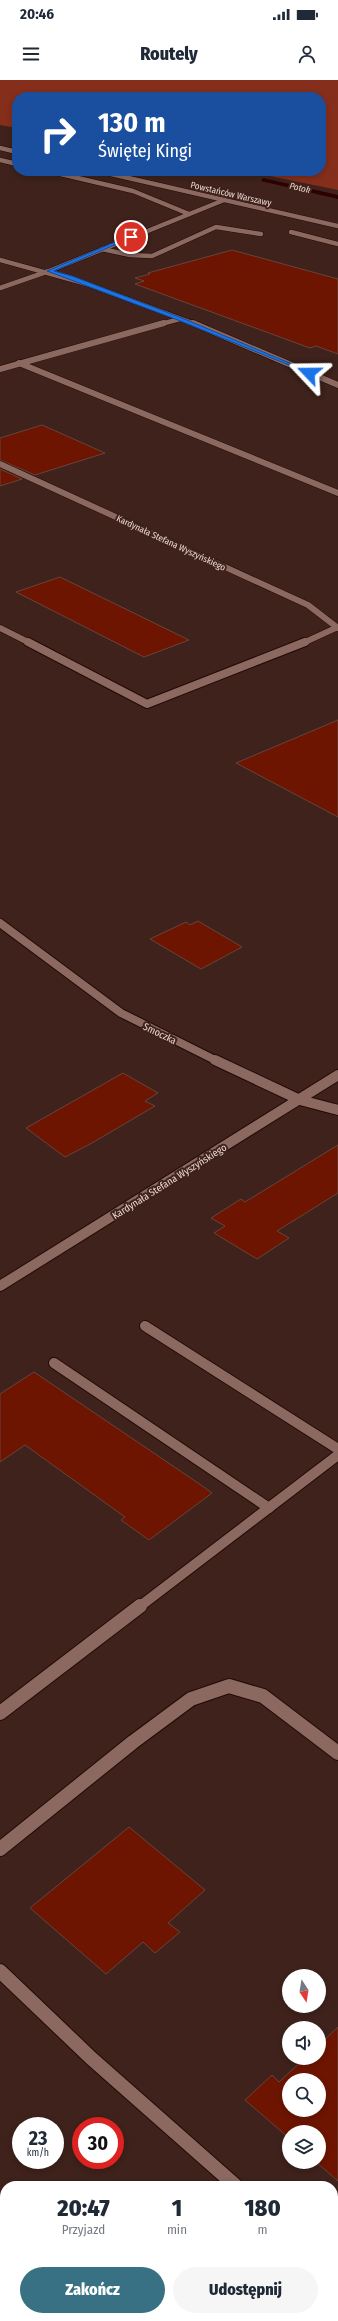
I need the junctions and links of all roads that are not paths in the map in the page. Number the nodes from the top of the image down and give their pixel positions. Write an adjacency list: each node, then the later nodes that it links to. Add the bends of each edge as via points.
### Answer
1 (0, 148): 2 (street)
2 (12, 151)
3 (0, 160): 4 (street)
4 (12, 163)
5 (70, 176): 8 (street, via 134,191)
6 (120, 176): 7 (street, Powstańców Warszawy)
7 (224, 200): 8 (street); 9 (street, Powstańców Warszawy)
8 (189, 214): 13 (street)
9 (338, 226)
10 (291, 232): 12 (street)
11 (261, 234): 13 (street, via 216,227 150,256)
12 (338, 244)
13 (102, 249): 15 (street)
14 (0, 260): 15 (street)
15 (49, 271): 16 (street); 17 (street)
16 (0, 288)
17 (180, 319): 18 (street); 20 (street)
18 (19, 363): 19 (street); 22 (street)
19 (0, 369)
20 (338, 385)
21 (0, 464): 23 (street, Kardynała Stefana Wyszyńskiego, via 308,605)
22 (338, 493)
23 (338, 627): 24 (street, via 300,645 147,704)
24 (0, 628)
25 (0, 923): 27 (street, Smoczka, via 121,1013)
26 (338, 1075): 27 (street, Kardynała Stefana Wyszyńskiego)
27 (300, 1100): 28 (street, Smoczka); 29 (street, Kardynała Stefana Wyszyńskiego)
28 (338, 1110)
29 (0, 1286)
30 (145, 1326): 32 (street)
31 (54, 1364): 34 (street)
32 (338, 1449)
33 (338, 1455): 34 (street)
34 (269, 1508): 35 (street)
35 (0, 1713)
36 (338, 1753): 37 (street, via 263,1696 229,1686 191,1699 133,1742)
37 (0, 1850)
38 (0, 1971): 39 (street, via 91,2058)
39 (230, 2181)

